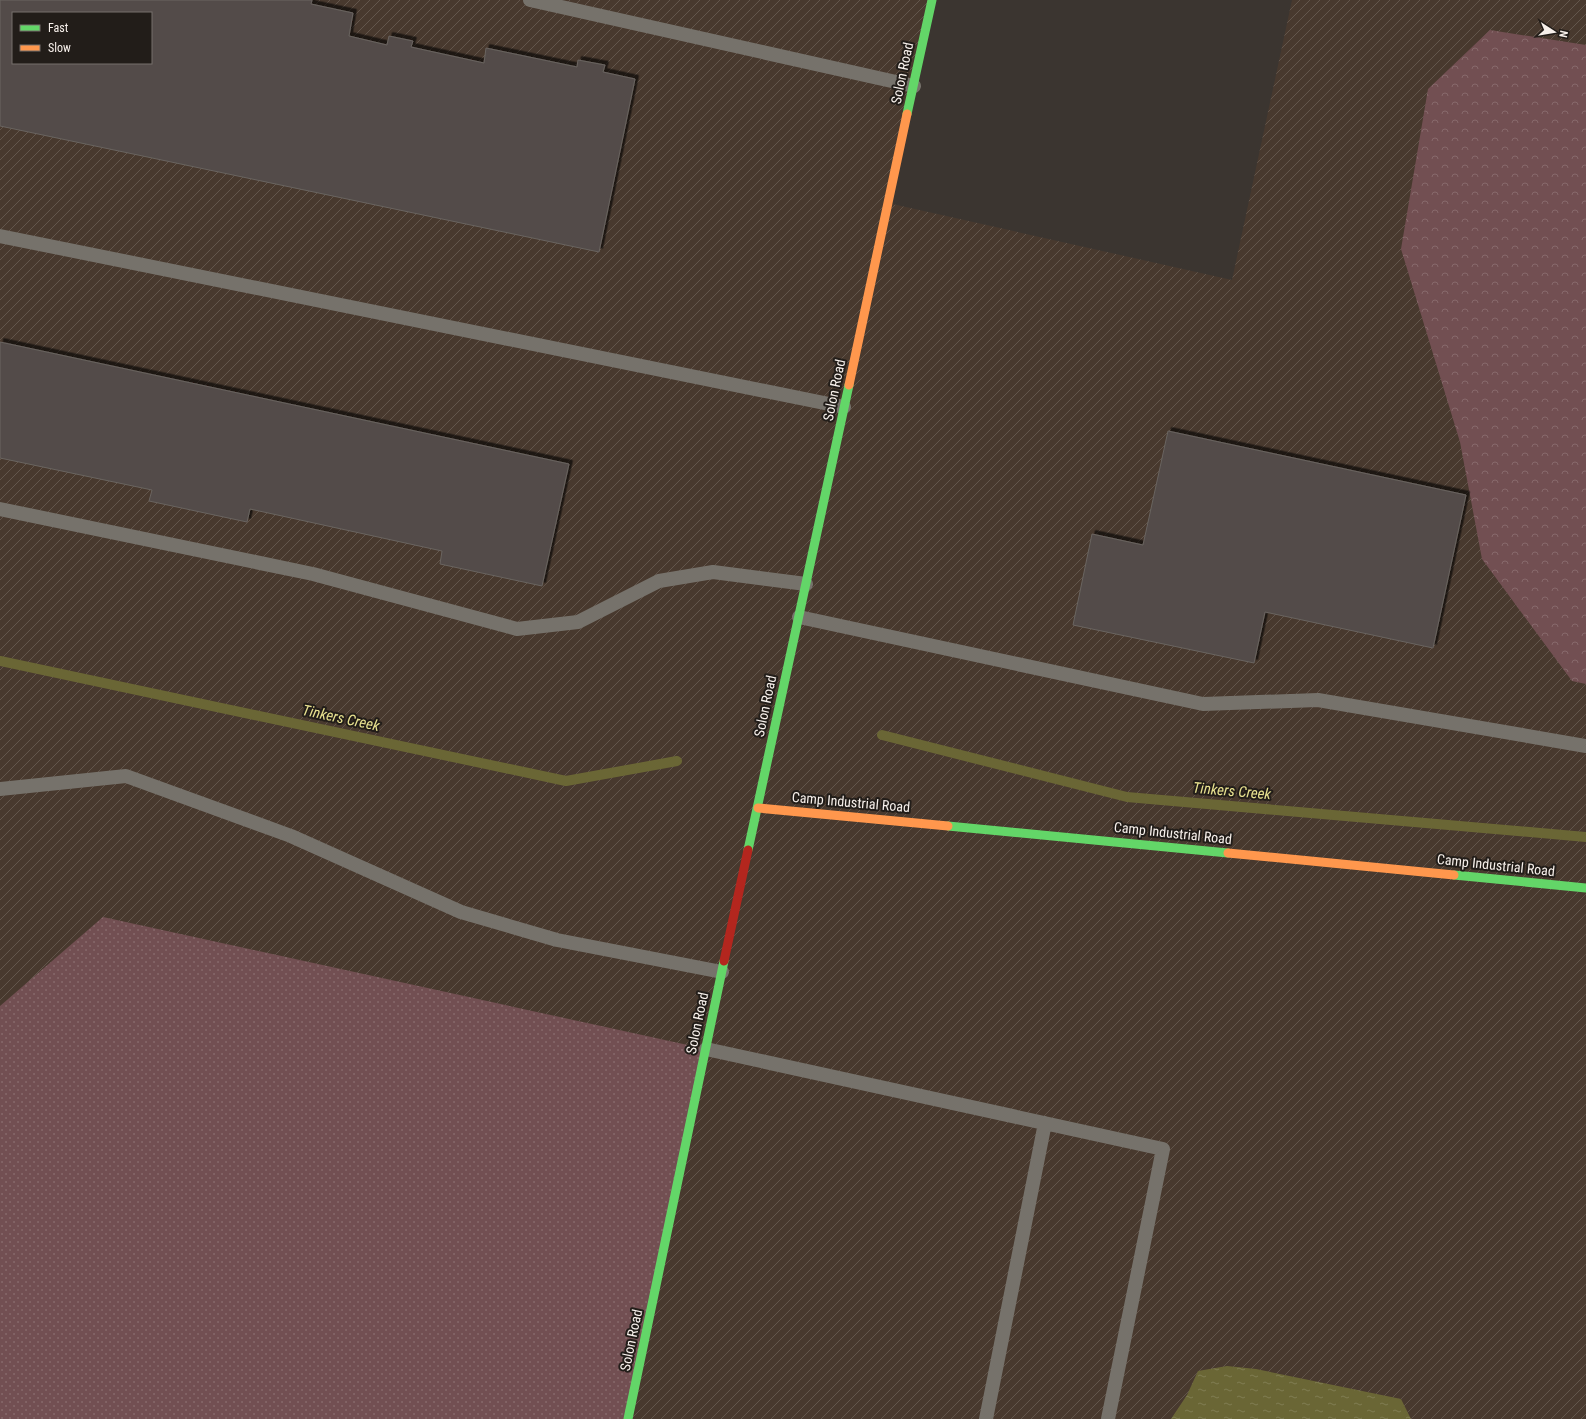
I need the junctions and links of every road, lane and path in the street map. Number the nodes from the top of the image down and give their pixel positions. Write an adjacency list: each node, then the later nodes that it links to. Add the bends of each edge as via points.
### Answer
1 (530, 0): 3 (lane)
2 (932, 0): 3 (street, Solon Road)
3 (914, 86): 5 (street, Solon Road)
4 (0, 236): 5 (lane)
5 (844, 407): 7 (street, Solon Road)
6 (0, 509): 7 (lane, via 314,574 517,629 578,622 659,581 713,572)
7 (806, 584): 8 (street, Solon Road)
8 (799, 617): 9 (lane, via 1203,704 1318,700); 11 (street, Solon Road)
9 (1586, 746)
10 (0, 789): 13 (lane, via 126,776 291,836 461,912 557,940)
11 (758, 808): 12 (street, Camp Industrial Road); 13 (street, Solon Road)
12 (1586, 888)
13 (722, 972): 14 (street, Solon Road)
14 (706, 1049): 15 (lane); 16 (street, Solon Road)
15 (1045, 1123): 17 (lane); 18 (lane, via 1163,1149)
16 (628, 1419)
17 (986, 1419)
18 (1108, 1419)

